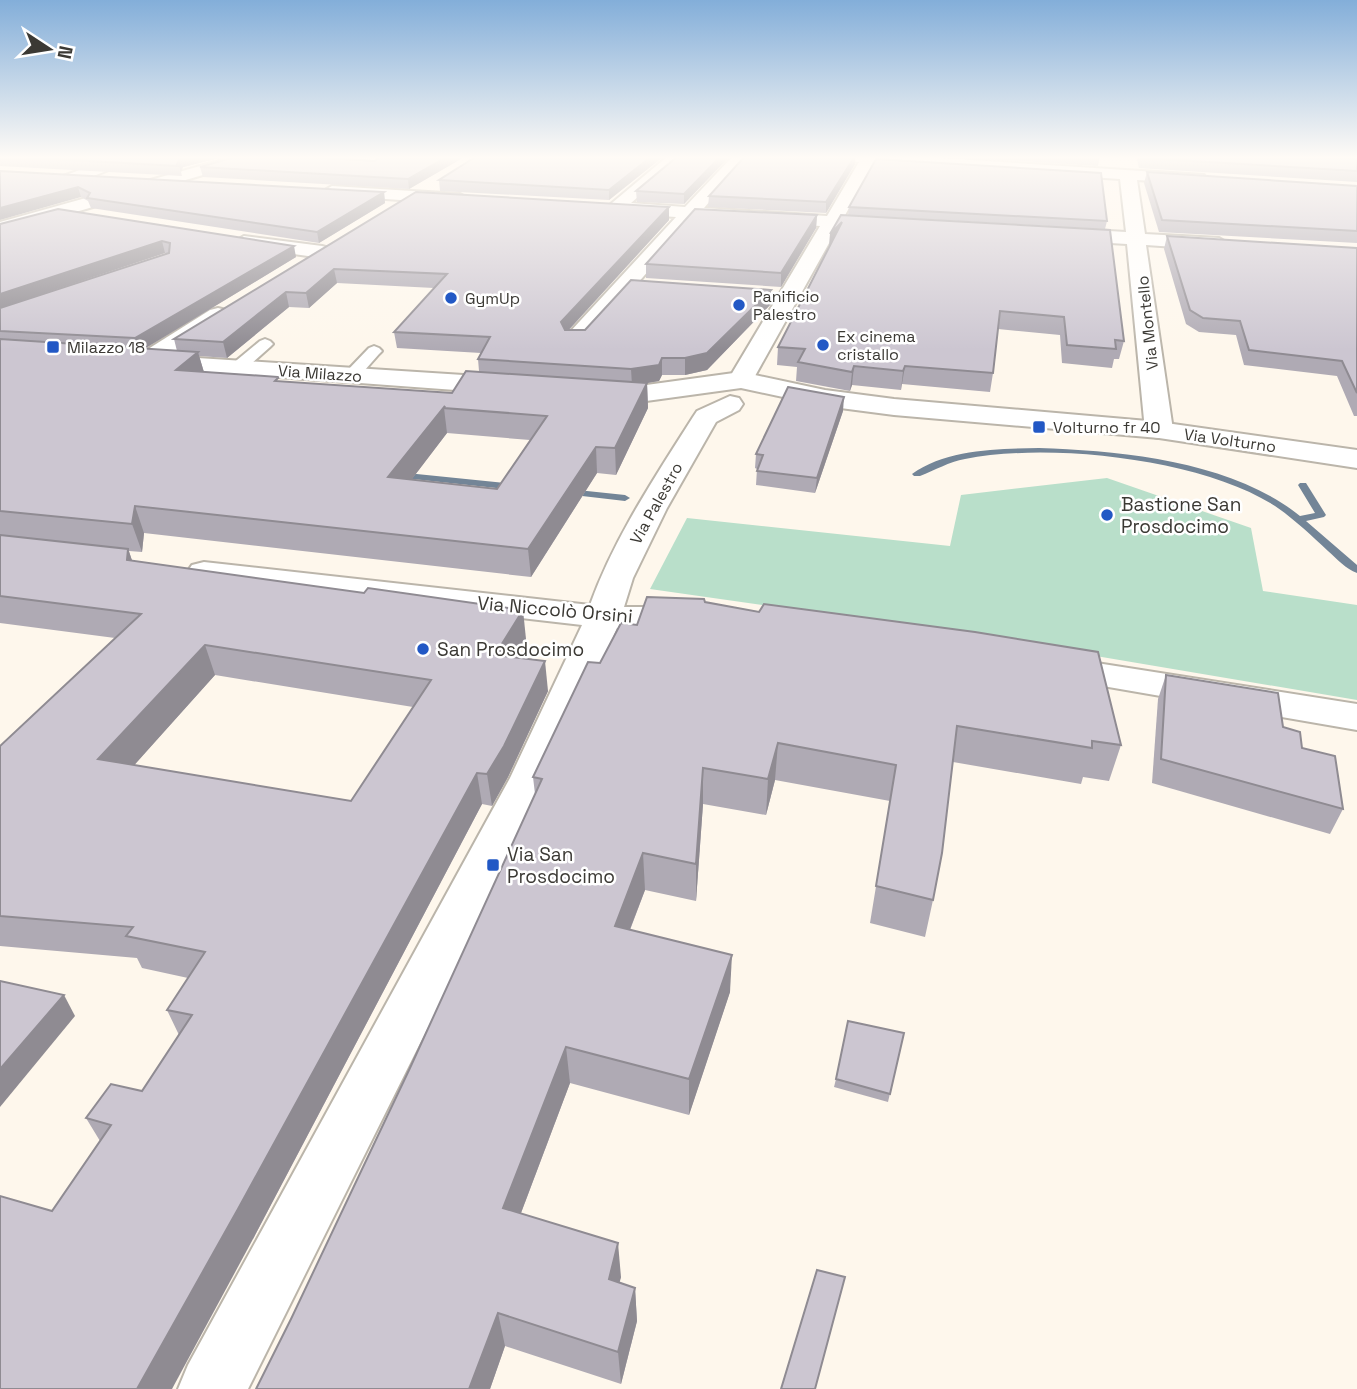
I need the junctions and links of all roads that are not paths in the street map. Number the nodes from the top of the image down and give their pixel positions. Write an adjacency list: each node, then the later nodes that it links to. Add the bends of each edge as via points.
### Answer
1 (25, 221): 7 (street)
2 (684, 221): 15 (street)
3 (830, 221): 4 (street)
4 (833, 221): 6 (street); 18 (street, Via Palestro)
5 (1135, 221): 11 (street, Via Montello)
6 (913, 226)
7 (0, 228)
8 (1034, 233): 11 (street)
9 (344, 238): 13 (street)
10 (223, 239): 13 (street)
11 (1138, 239): 12 (street); 30 (street, Via Montello)
12 (1236, 245)
13 (322, 252): 14 (street)
14 (300, 266)
15 (625, 285): 16 (street); 20 (street)
16 (652, 287)
17 (762, 295): 18 (street)
18 (790, 297): 29 (street, Via Palestro, via 748,364)
19 (232, 307): 24 (street)
20 (576, 340)
21 (265, 344): 25 (lane)
22 (374, 351): 26 (lane)
23 (119, 360): 24 (street, Via Milazzo)
24 (146, 361): 25 (street, Via Milazzo)
25 (237, 368): 26 (street, Via Milazzo)
26 (351, 376): 27 (street, Via Milazzo, via 465,377)
27 (540, 388)
28 (628, 394): 29 (street)
29 (737, 394): 30 (street, Via Volturno, via 822,409 894,407); 33 (street, Via Palestro, via 706,417 699,428 615,578)
30 (1159, 430): 31 (street, Via Volturno)
31 (1357, 460)
32 (169, 568): 33 (street, Via Niccolò Orsini)
33 (603, 617): 34 (street, Via Niccolò Orsini); 37 (street, via 531,778)
34 (730, 620)
35 (1021, 662): 36 (street)
36 (1357, 717)
37 (212, 1389)

